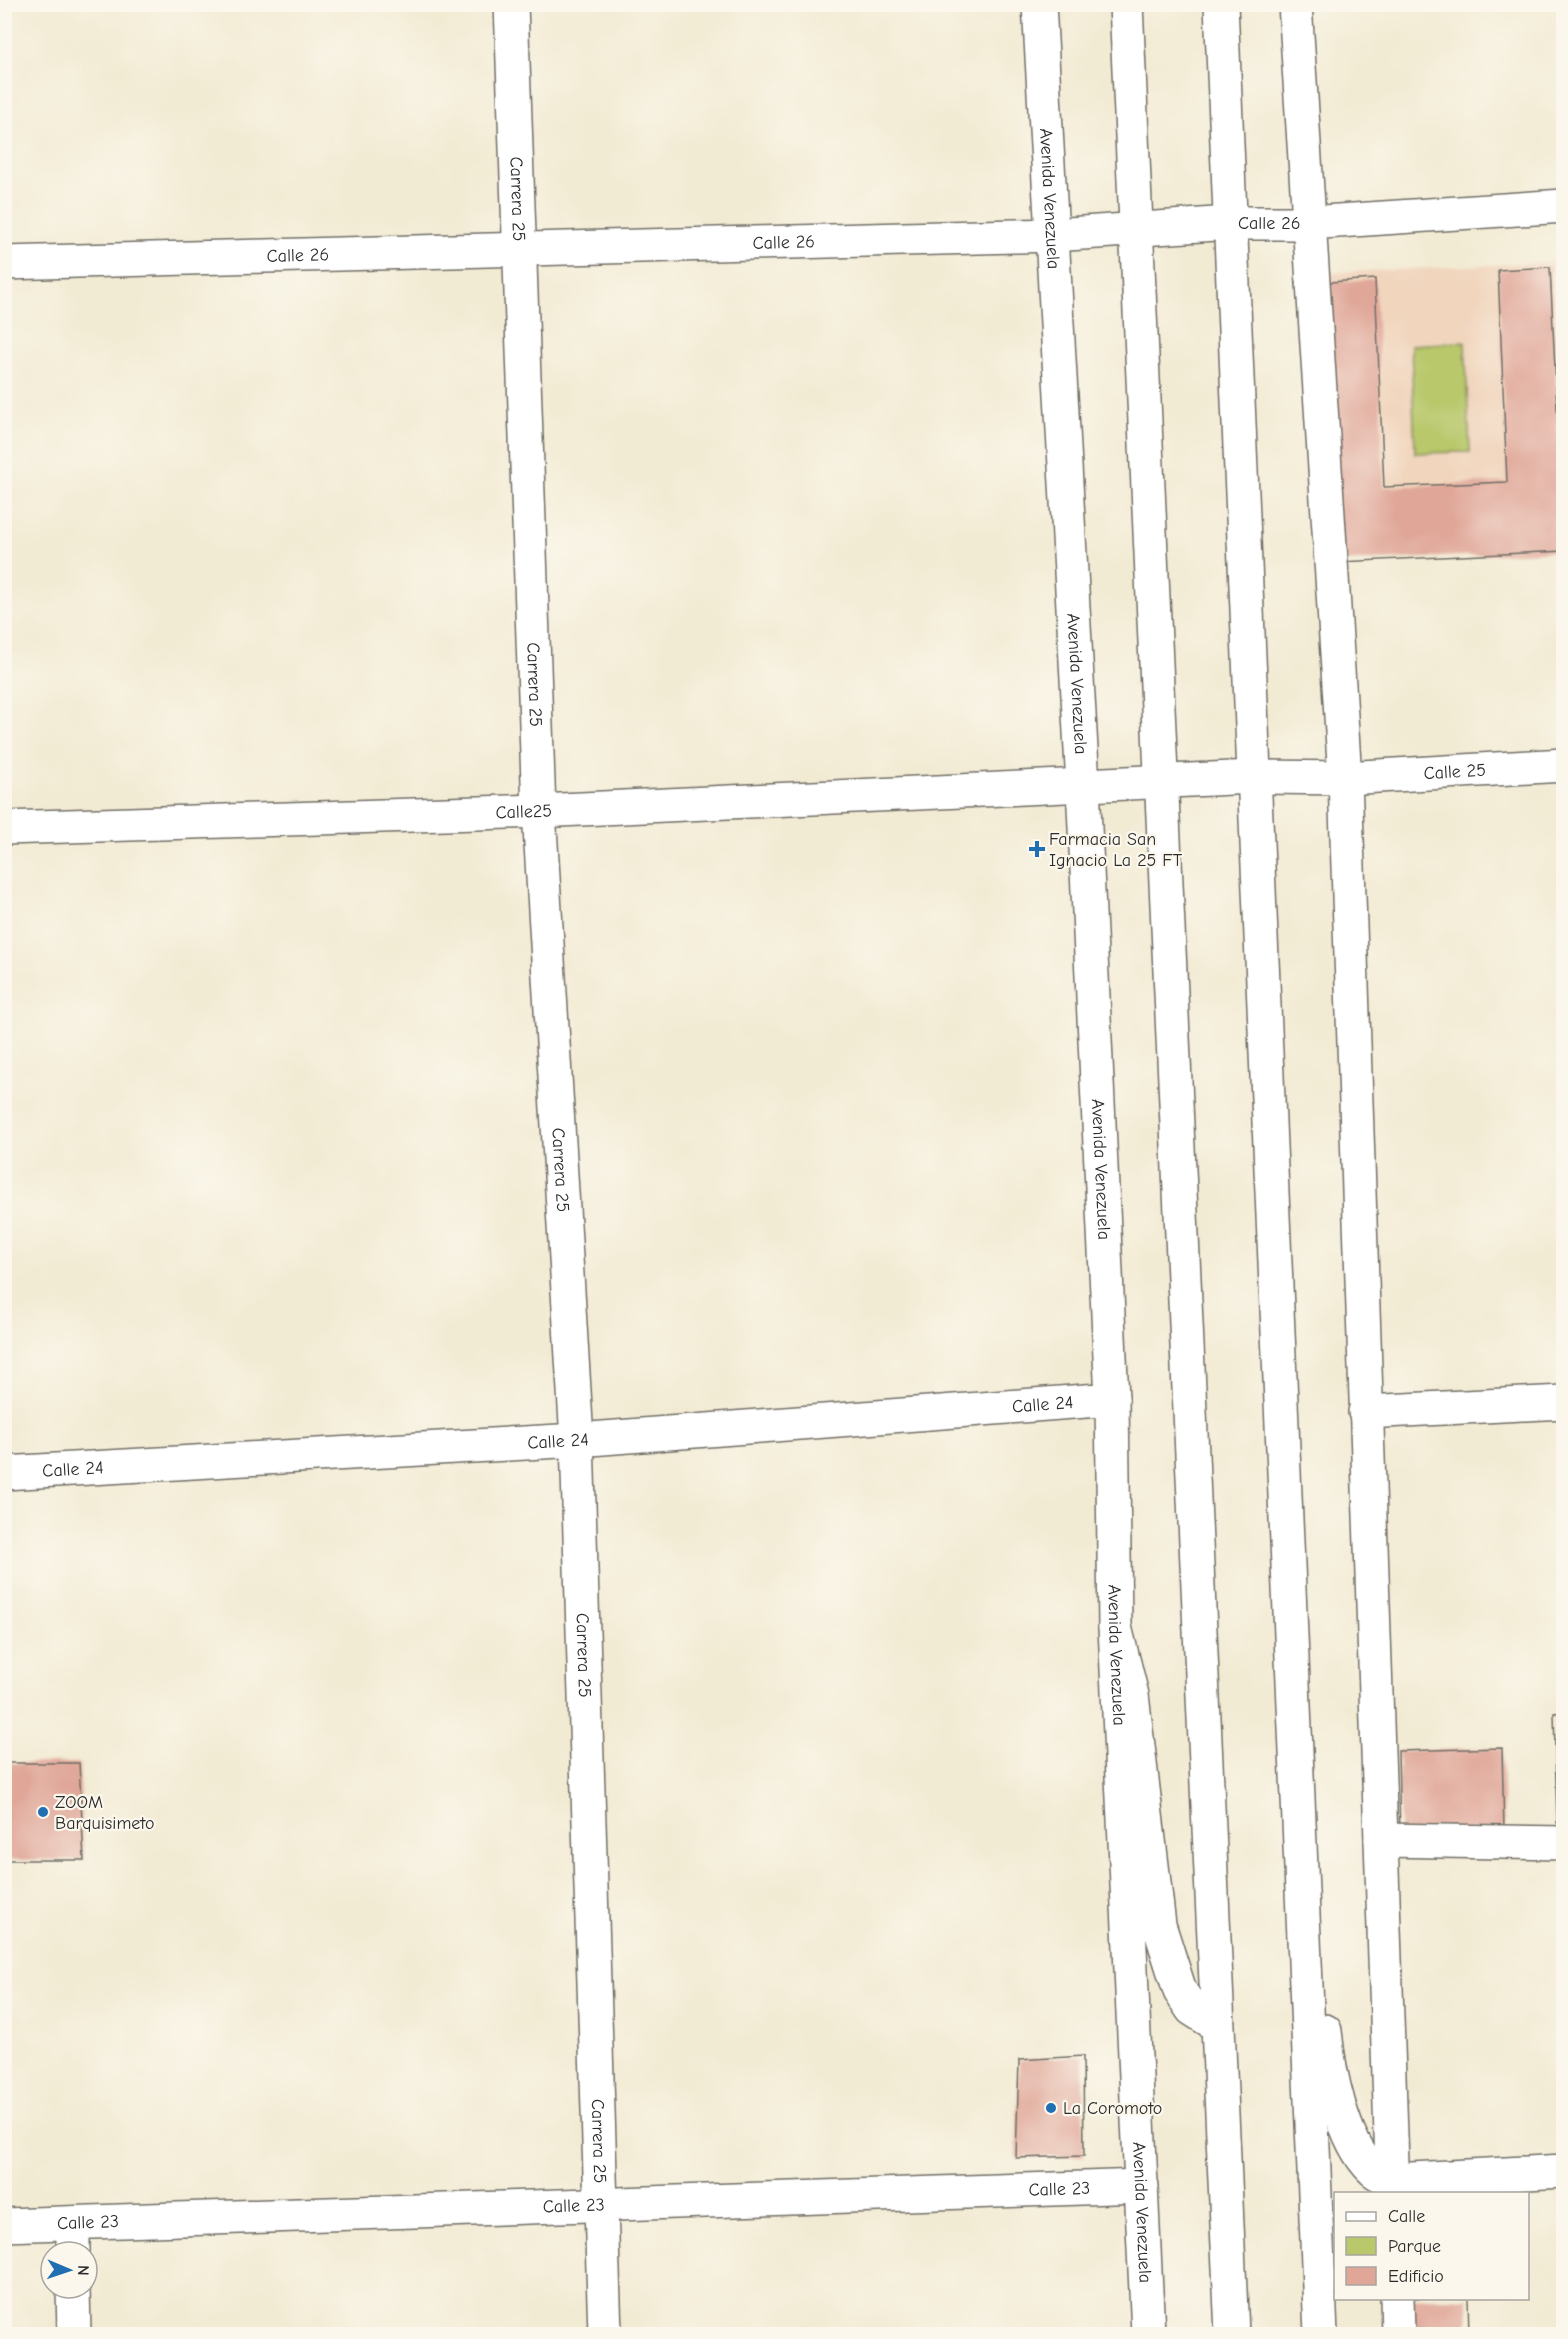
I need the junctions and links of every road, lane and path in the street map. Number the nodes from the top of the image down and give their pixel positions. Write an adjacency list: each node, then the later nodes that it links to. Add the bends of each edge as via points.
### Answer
1 (511, 4): 11 (street, Carrera 25)
2 (1039, 4): 10 (street, Avenida Venezuela)
3 (1126, 4): 9 (street)
4 (1221, 4): 7 (street)
5 (1295, 4): 8 (street)
6 (1563, 206): 8 (street, Calle 26)
7 (1230, 223): 8 (street, Calle 26); 9 (street, Calle 26); 14 (street)
8 (1308, 224): 15 (street)
9 (1137, 229): 10 (street, Calle 26); 16 (street)
10 (1053, 235): 11 (street, Calle 26); 17 (street, Avenida Venezuela)
11 (518, 249): 12 (street, Calle 26); 18 (street, Carrera 25)
12 (4, 263)
13 (1563, 765): 15 (street, Calle 25)
14 (1253, 777): 15 (street, Calle 25); 16 (street, Calle 25); 26 (street)
15 (1345, 778): 22 (street)
16 (1160, 781): 17 (street, Calle25); 29 (street)
17 (1083, 785): 18 (street, Calle25); 20 (street, Avenida Venezuela)
18 (539, 811): 19 (street, Calle25); 23 (street, Carrera 25)
19 (4, 828)
20 (1112, 1399): 23 (street, Calle 24); 25 (street, Avenida Venezuela)
21 (1563, 1402): 22 (street)
22 (1365, 1412): 27 (street)
23 (577, 1440): 24 (street, Calle 24); 33 (street, Carrera 25)
24 (4, 1473)
25 (1115, 1627): 29 (street, via 1132,1695 1159,1924 1180,1991 1192,2009); 31 (street, Avenida Venezuela)
26 (1292, 1672): 32 (street, via 1325,2037 1338,2101 1357,2152); 42 (street)
27 (1381, 1840): 28 (street); 32 (street)
28 (1563, 1843)
29 (1217, 2025): 41 (street)
30 (1563, 2171): 32 (street)
31 (1142, 2186): 33 (street, Calle 23); 40 (street, Avenida Venezuela)
32 (1393, 2187)
33 (601, 2203): 35 (street, Calle 23); 39 (street, Carrera 25)
34 (4, 2225): 35 (street, Calle 23)
35 (73, 2237)
36 (74, 2300): 38 (street)
37 (1397, 2300): 43 (street)
38 (74, 2334)
39 (605, 2334)
40 (1148, 2334)
41 (1232, 2334)
42 (1321, 2334)
43 (1398, 2334)

